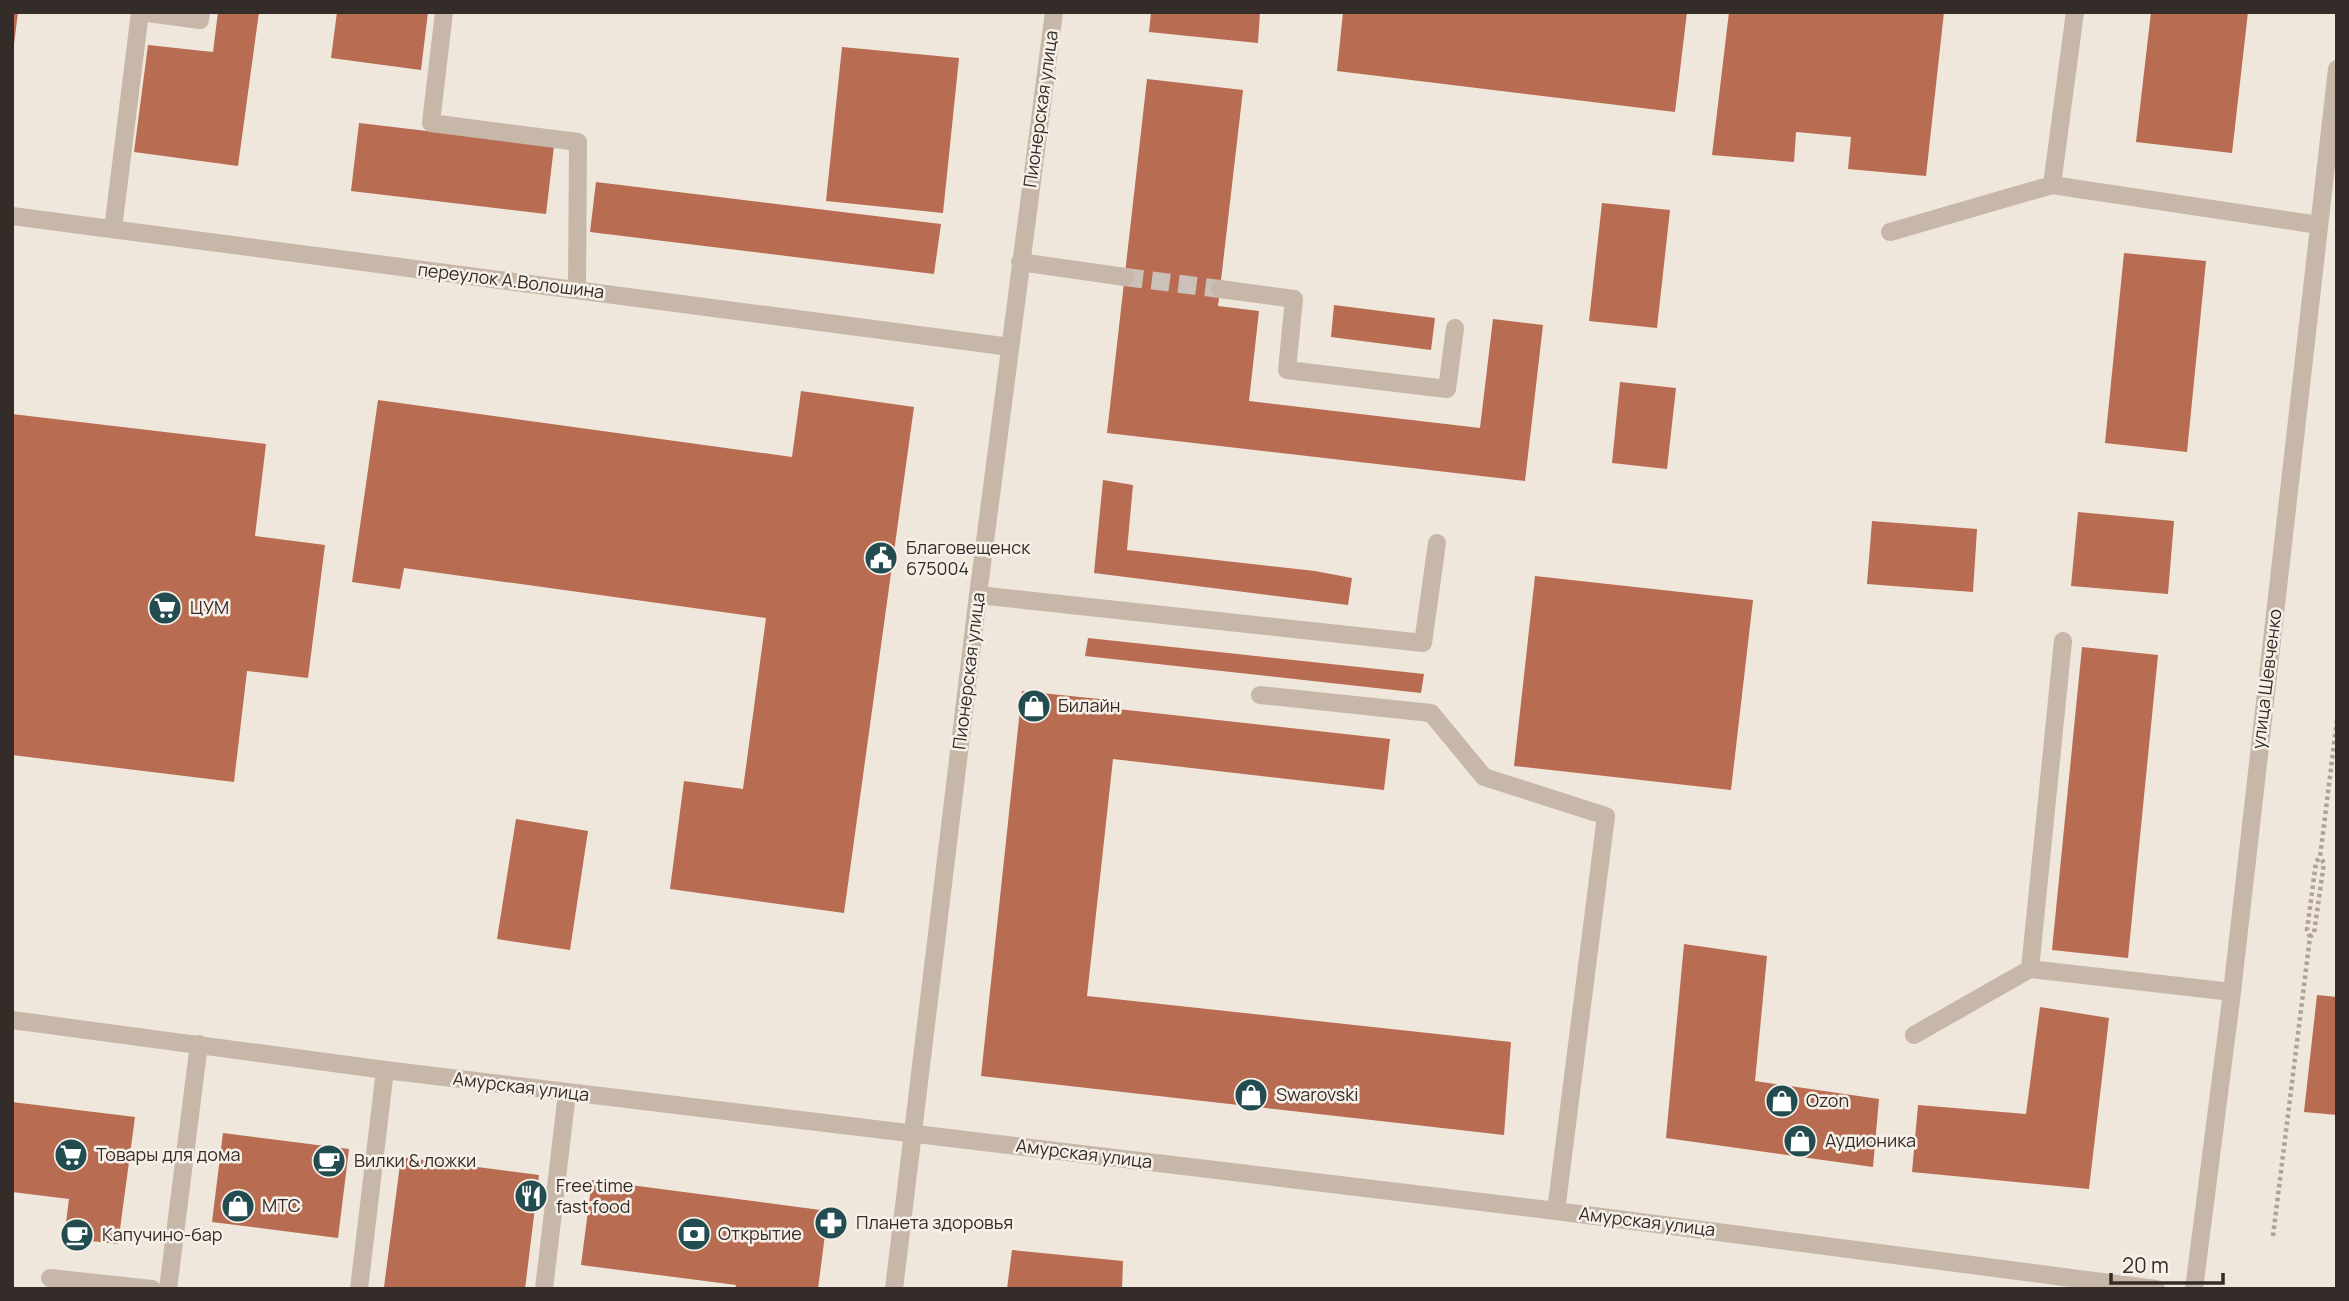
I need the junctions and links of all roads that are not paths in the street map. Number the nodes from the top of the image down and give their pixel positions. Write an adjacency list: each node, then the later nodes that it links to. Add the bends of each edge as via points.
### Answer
1 (140, 12): 2 (street, via 200,20); 10 (street)
2 (201, 12)
3 (444, 12): 14 (street, via 431,122 578,142)
4 (1054, 12): 12 (street, Пионерская улица)
5 (2075, 12): 7 (street)
6 (2337, 69): 9 (street, улица Шевченко)
7 (2052, 185): 9 (street); 11 (street)
8 (12, 216): 10 (street, переулок А.Волошина)
9 (2319, 225): 23 (street, улица Шевченко)
10 (113, 229): 14 (street, переулок А.Волошина)
11 (1890, 232)
12 (1020, 262): 13 (street); 17 (street, Пионерская улица)
13 (1125, 277)
14 (577, 289): 17 (street, переулок А.Волошина)
15 (1220, 289): 16 (street, via 1294,299 1287,370 1447,389)
16 (1455, 328)
17 (1010, 348): 19 (street, Пионерская улица)
18 (1437, 543): 19 (street, via 1423,643)
19 (978, 595): 29 (street, Пионерская улица)
20 (2063, 640): 22 (street)
21 (1260, 695): 30 (street, via 1431,713 1484,777 1606,816)
22 (2030, 969): 23 (street); 25 (street)
23 (2232, 992): 38 (street, улица Шевченко)
24 (12, 1020): 26 (street, Амурская улица)
25 (1914, 1035)
26 (199, 1044): 27 (street, Амурская улица); 33 (street)
27 (385, 1070): 28 (street, Амурская улица); 34 (street)
28 (567, 1093): 29 (street, Амурская улица); 35 (street)
29 (913, 1133): 30 (street, Амурская улица); 36 (street, Пионерская улица)
30 (1556, 1211): 37 (street, Амурская улица)
31 (50, 1278): 32 (street)
32 (152, 1289)
33 (169, 1289)
34 (359, 1289)
35 (544, 1289)
36 (894, 1289)
37 (2156, 1289)
38 (2194, 1289)

